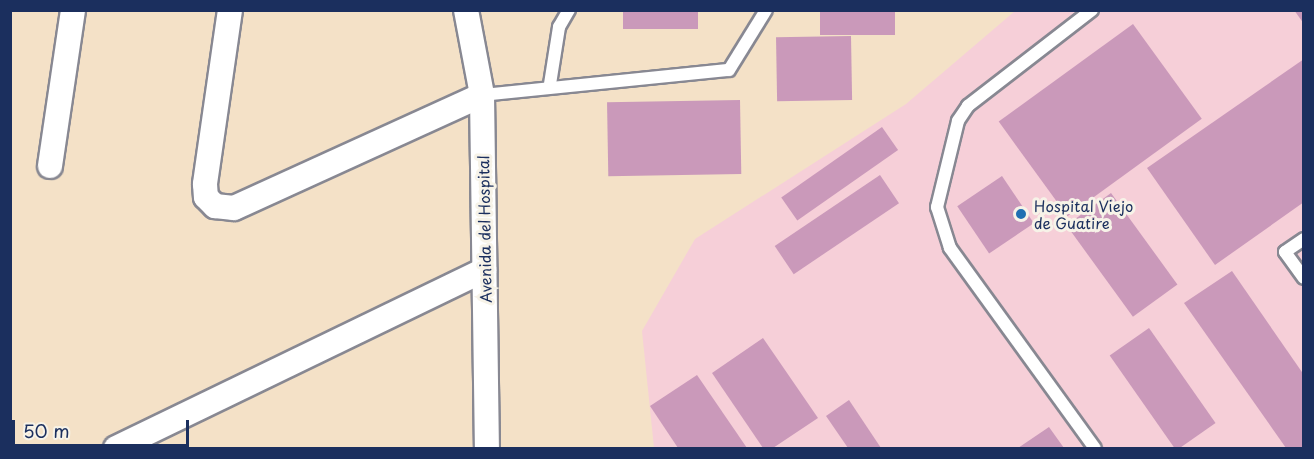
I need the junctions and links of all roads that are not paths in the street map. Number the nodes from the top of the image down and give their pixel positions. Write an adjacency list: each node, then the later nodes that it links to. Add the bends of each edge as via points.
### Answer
1 (73, 10): 9 (street)
2 (230, 10): 8 (street, via 205,184 206,197 215,206 234,208)
3 (466, 10): 8 (street, Avenida del Hospital)
4 (569, 10): 7 (lane, via 559,27)
5 (766, 10): 7 (lane, via 729,70)
6 (1092, 10): 15 (lane, via 968,106 958,121 937,207 950,248)
7 (550, 84): 8 (lane)
8 (482, 95): 11 (street, Avenida del Hospital)
9 (50, 166)
10 (1304, 239): 12 (lane, via 1285,252)
11 (484, 270): 13 (street); 14 (street, Avenida del Hospital)
12 (1304, 278)
13 (116, 448)
14 (487, 448)
15 (1095, 448)

